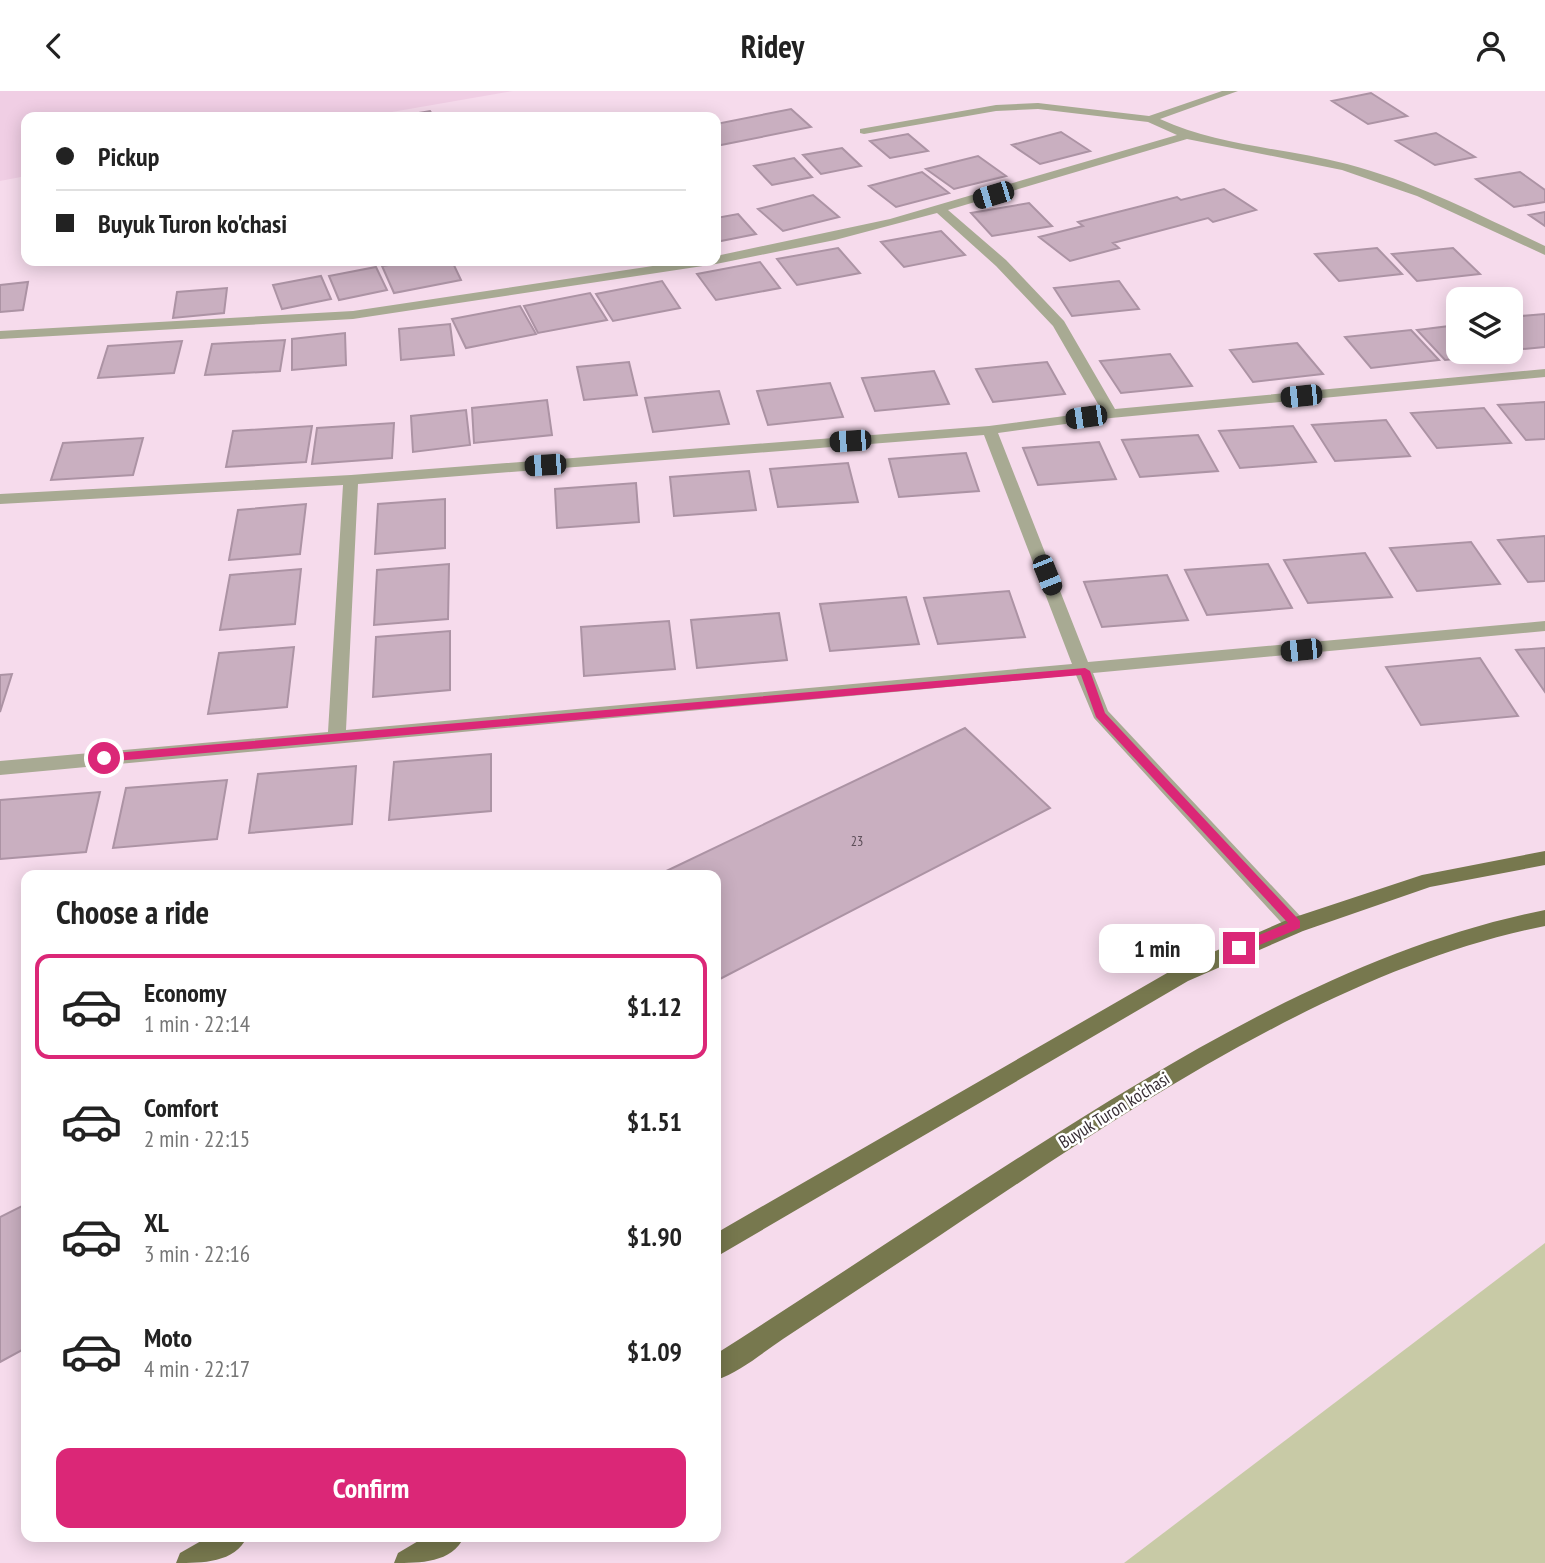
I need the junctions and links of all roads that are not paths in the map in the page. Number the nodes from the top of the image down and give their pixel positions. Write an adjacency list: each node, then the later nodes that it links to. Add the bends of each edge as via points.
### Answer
1 (1233, 91): 2 (street)
2 (1150, 119): 3 (street, via 1038,106 996,108); 4 (street)
3 (864, 131)
4 (1187, 136): 5 (street); 6 (street, via 1345,167 1421,193)
5 (942, 211): 7 (street); 11 (street, via 1001,263 1059,324)
6 (1545, 251)
7 (721, 259)
8 (677, 266): 9 (street, via 353,315)
9 (0, 335)
10 (1545, 373): 11 (street)
11 (1111, 414): 12 (street)
12 (989, 430): 13 (street); 16 (street)
13 (351, 480): 14 (street); 17 (street)
14 (0, 499)
15 (1545, 627): 16 (street)
16 (1085, 671): 17 (street); 21 (street, via 1100,715)
17 (337, 736): 18 (street)
18 (0, 768)
19 (1545, 858): 21 (main road, via 1429,880)
20 (1545, 918): 23 (main road, Buyuk Turon ko'chasi, via 1517,923 1397,964 1215,1048)
21 (1296, 925): 22 (main road, via 1181,975)
22 (721, 1243)
23 (721, 1365)
24 (225, 1542): 26 (main road)
25 (442, 1542): 27 (main road)
26 (190, 1563)
27 (408, 1563)

